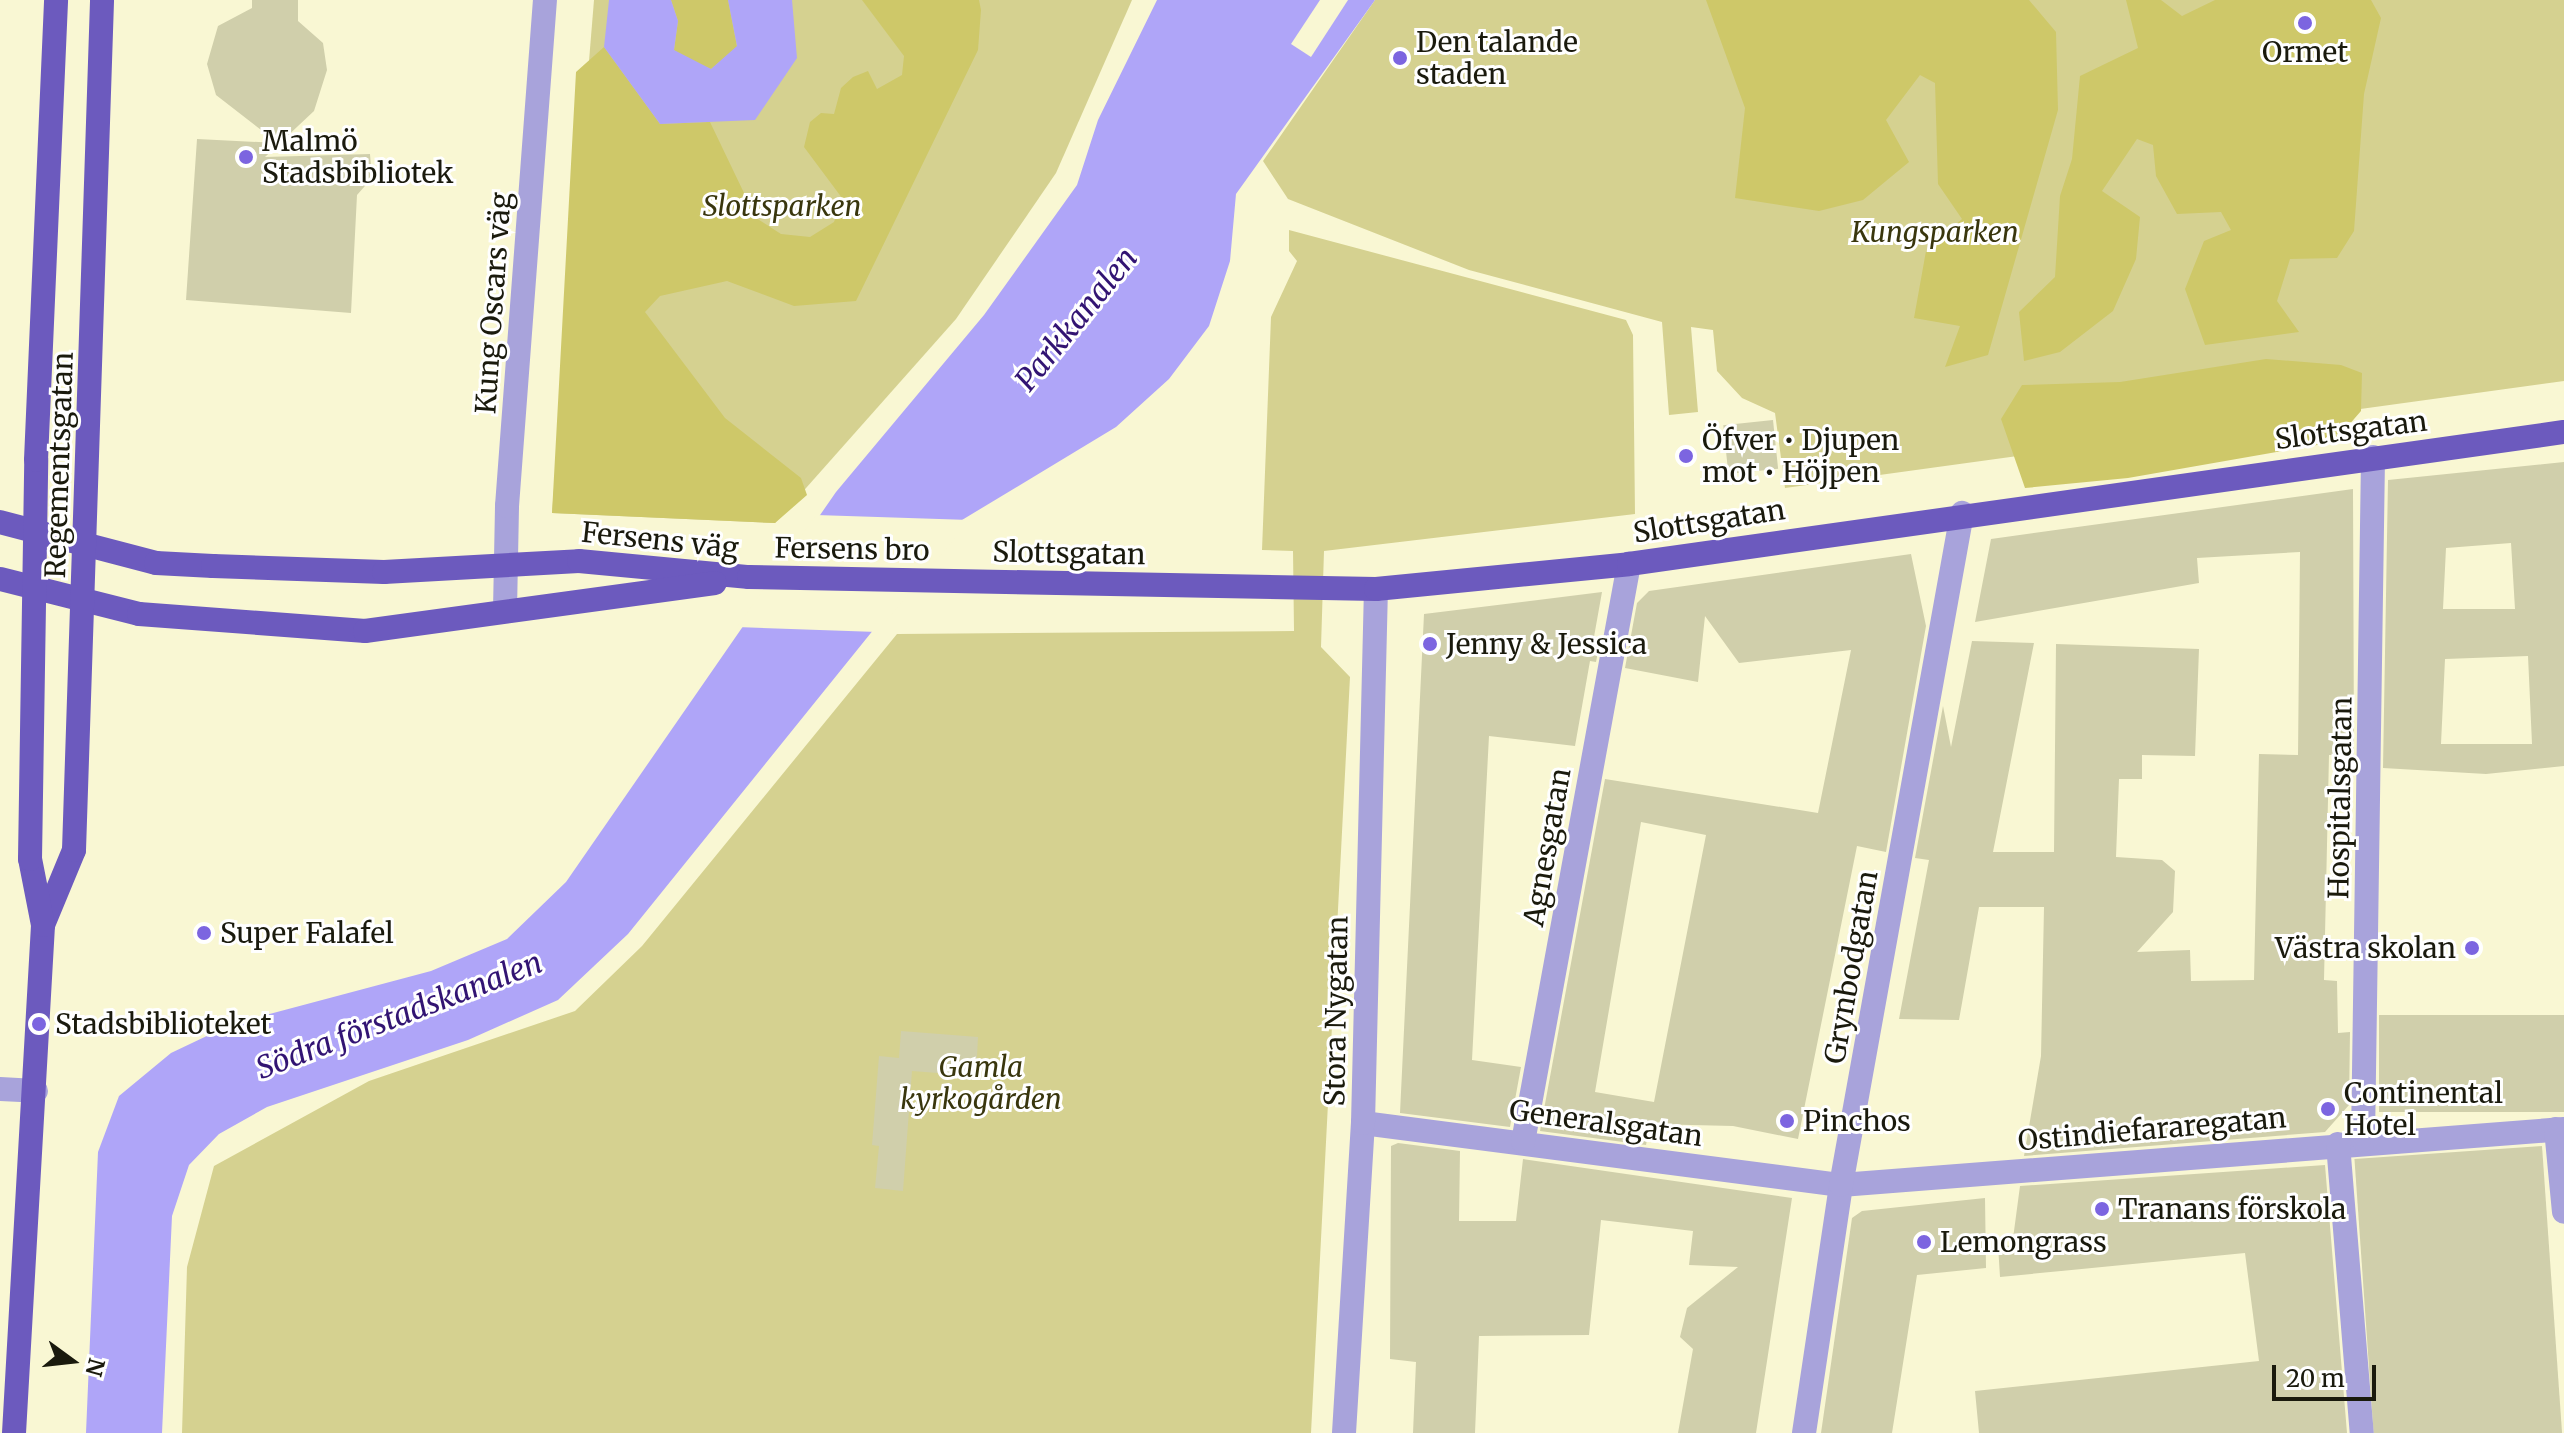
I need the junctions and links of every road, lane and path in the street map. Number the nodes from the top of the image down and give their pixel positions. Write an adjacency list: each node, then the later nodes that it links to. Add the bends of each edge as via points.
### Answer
1 (56, 0): 8 (main road, Regementsgatan)
2 (102, 0): 9 (main road, Regementsgatan)
3 (545, 0): 10 (street, Kung Oscars väg)
4 (2564, 432): 5 (main road, Slottsgatan)
5 (2373, 457): 6 (main road, Slottsgatan); 24 (street, Hospitalsgatan)
6 (1962, 513): 11 (main road, Slottsgatan); 27 (street, Grynbodgatan)
7 (0, 522): 8 (main road, Fersens väg)
8 (35, 531): 9 (main road, Fersens väg); 15 (main road, Regementsgatan)
9 (87, 546): 10 (main road, Fersens väg, via 156,563 213,566 384,572); 17 (main road, Regementsgatan)
10 (506, 562): 12 (main road, Fersens väg, via 579,561); 18 (street, Kung Oscars väg)
11 (1629, 564): 16 (main road, Slottsgatan); 25 (street, Agnesgatan)
12 (749, 577): 14 (main road, Fersens bro); 18 (main road, Fersens väg)
13 (0, 579): 15 (main road)
14 (954, 581): 16 (main road, Slottsgatan)
15 (34, 588): 17 (main road, Fersens väg); 19 (main road, Regementsgatan, via 30,859)
16 (1376, 589): 22 (street, Stora Nygatan)
17 (84, 600): 18 (main road, Fersens väg, via 186,620 365,631); 19 (main road, Regementsgatan, via 74,850)
18 (505, 611)
19 (43, 925): 21 (main road, Regementsgatan)
20 (0, 1089): 21 (street)
21 (36, 1091): 29 (main road, Regementsgatan)
22 (1363, 1123): 25 (street, Generalsgatan); 30 (street, Stora Nygatan)
23 (2560, 1129): 24 (street, Ostindiefararegatan); 28 (street)
24 (2363, 1140): 26 (street, Ostindiefararegatan)
25 (1523, 1142): 27 (street, Generalsgatan)
26 (2338, 1144): 27 (street, Ostindiefararegatan); 32 (street)
27 (1841, 1185): 31 (street, Grynbodgatan)
28 (2564, 1212)
29 (14, 1433)
30 (1344, 1433)
31 (1804, 1433)
32 (2362, 1433)

